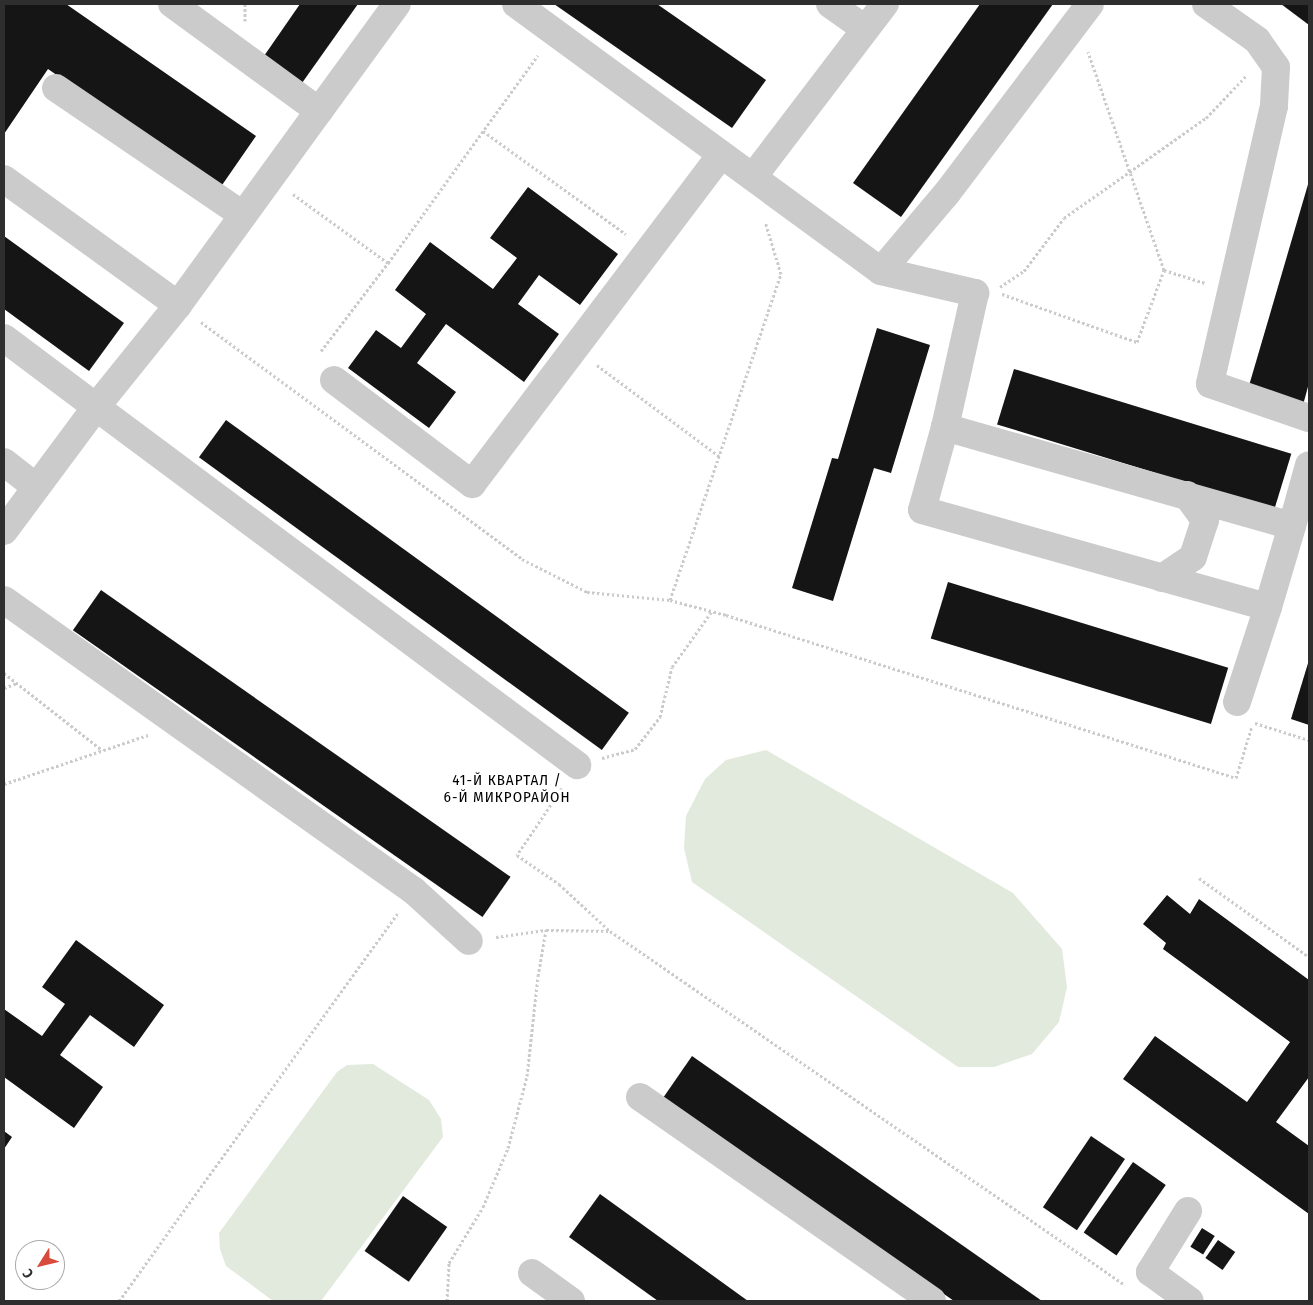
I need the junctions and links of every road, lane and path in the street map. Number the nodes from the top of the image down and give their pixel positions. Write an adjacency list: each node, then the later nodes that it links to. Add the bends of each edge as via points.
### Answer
1 (172, 4): 12 (lane)
2 (397, 4): 12 (lane)
3 (516, 4): 9 (lane)
4 (830, 4): 8 (lane)
5 (885, 4): 8 (lane)
6 (1206, 4): 10 (lane, via 1257,40)
7 (1084, 11): 15 (path, via 1095,78); 23 (lane, via 947,193)
8 (865, 29): 16 (lane)
9 (554, 32): 13 (path); 14 (lane)
10 (1267, 54): 15 (path, via 1206,118); 24 (lane, via 1276,67 1274,106)
11 (56, 88): 19 (lane)
12 (319, 111): 17 (lane)
13 (483, 131): 20 (path); 21 (path)
14 (721, 155): 16 (lane); 20 (lane)
15 (1129, 172): 22 (path); 22 (path, via 1064,218 1024,272 993,291 1137,342)
16 (752, 177): 23 (lane); 33 (path, via 781,274)
17 (270, 178): 19 (lane); 21 (path)
18 (4, 179): 25 (lane)
19 (243, 215): 25 (lane)
20 (649, 251): 27 (lane)
21 (388, 263): 28 (path)
22 (1164, 270): 24 (path)
23 (881, 271): 32 (lane, via 975,293)
24 (1229, 290): 31 (lane, via 1210,384)
25 (178, 305): 30 (lane); 42 (path, via 522,559 587,592)
26 (4, 338): 30 (lane)
27 (575, 348): 29 (lane, via 472,484); 33 (path)
28 (321, 351)
29 (334, 380)
30 (96, 407): 36 (lane); 52 (lane)
31 (1309, 418)
32 (945, 427): 37 (lane); 40 (lane, via 922,510)
33 (719, 456): 42 (path)
34 (4, 462): 36 (lane)
35 (1309, 465): 38 (lane)
36 (36, 487): 39 (lane)
37 (1187, 495): 38 (lane); 40 (lane, via 1205,520 1193,557)
38 (1292, 526): 43 (lane)
39 (4, 531)
40 (1162, 578): 43 (lane)
41 (4, 600): 49 (lane)
42 (670, 600): 44 (path)
43 (1268, 607): 48 (lane)
44 (712, 611): 50 (path, via 1236,778 1253,722); 52 (path, via 672,667 660,717 635,749)
45 (4, 673): 46 (path)
46 (17, 683): 47 (path); 51 (path)
47 (4, 688)
48 (1237, 702)
49 (179, 725): 51 (path); 55 (lane)
50 (1309, 740)
51 (103, 750): 53 (path)
52 (578, 765): 57 (path, via 516,855 559,884)
53 (4, 784)
54 (1200, 878): 59 (path)
55 (414, 891): 58 (lane); 64 (path)
56 (546, 930): 57 (path); 58 (path); 66 (path, via 527,1076 508,1148 483,1207 449,1263)
57 (610, 931): 63 (path)
58 (469, 941)
59 (1309, 957)
60 (640, 1097): 68 (lane)
61 (1188, 1211): 69 (lane, via 1150,1272)
62 (532, 1273): 67 (lane)
63 (1132, 1290)
64 (120, 1299): 65 (path)
65 (126, 1301)
66 (447, 1301)
67 (571, 1301)
68 (932, 1301)
69 (1190, 1301)

